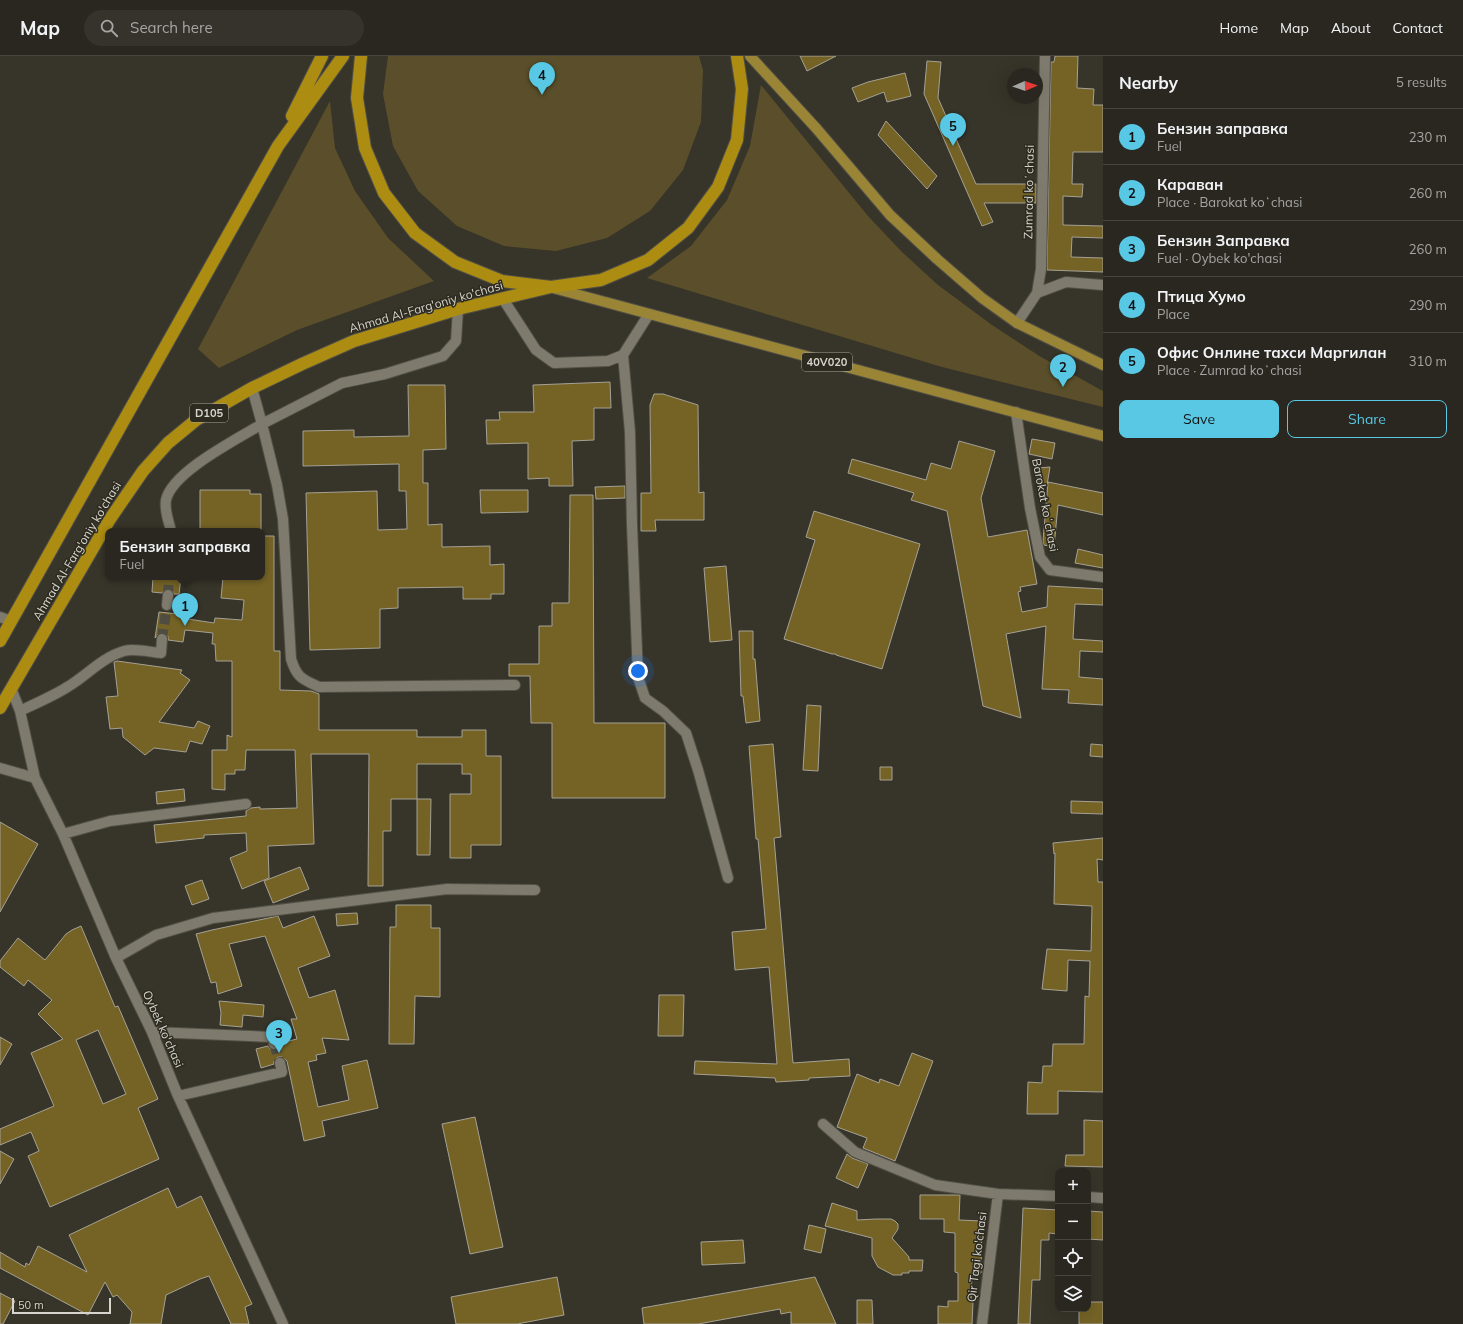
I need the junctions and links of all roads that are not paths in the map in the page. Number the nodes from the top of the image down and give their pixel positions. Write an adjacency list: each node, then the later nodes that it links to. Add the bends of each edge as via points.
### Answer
1 (322, 56): 7 (highway)
2 (343, 56): 7 (highway, Ahmad Al-Farg'oniy ko'chasi)
3 (361, 56): 9 (highway, via 357,98 364,148 384,193 415,233 455,262 502,281)
4 (737, 56): 9 (highway, via 742,89 737,140 718,187 688,228 648,260 601,280)
5 (750, 56): 14 (main road, via 890,215 982,298)
6 (1045, 56): 10 (street, Zumrad koʻchasi, via 1041,268)
7 (278, 146): 23 (highway, Ahmad Al-Farg'oniy ko'chasi)
8 (1103, 285): 10 (street, via 1066,282)
9 (551, 287): 11 (highway, Ahmad Al-Farg'oniy ko'chasi / D105); 13 (main road, 40V020)
10 (1037, 294): 14 (street, Zumrad koʻchasi)
11 (503, 299): 12 (highway, Ahmad Al-Farg'oniy ko'chasi / D105); 15 (street, via 536,350 554,363 608,360)
12 (458, 309): 17 (highway, Ahmad Al-Farg'oniy ko'chasi / D105, via 354,341); 19 (street, via 456,341 443,356 342,384)
13 (649, 314): 15 (street); 18 (main road, 40V020)
14 (1017, 323): 16 (main road)
15 (623, 356): 34 (street, via 630,432 638,677 645,698 686,733)
16 (1100, 362)
17 (252, 388): 19 (street); 27 (highway, Ahmad Al-Farg'oniy ko'chasi / D105, via 196,420 168,443 143,471 110,519)
18 (1016, 412): 20 (main road, 40V020); 22 (street, Barokat koʻchasi, via 1040,557 1050,570)
19 (262, 424): 21 (street, via 192,468 171,488 166,501); 26 (street, via 283,519 291,659 295,671 304,680 319,687)
20 (1103, 436)
21 (170, 528)
22 (1103, 577)
23 (5, 619): 25 (highway, Ahmad Al-Farg'oniy ko'chasi)
24 (162, 639): 29 (street, via 161,653 124,651 104,661 70,686)
25 (0, 641)
26 (515, 686)
27 (11, 688): 28 (highway, Ahmad Al-Farg'oniy ko'chasi / D105); 29 (street, Oybek ko'chasi)
28 (0, 708)
29 (20, 711): 31 (street, Oybek ko'chasi)
30 (0, 768): 31 (street)
31 (35, 778): 33 (street, Oybek ko'chasi)
32 (246, 804): 33 (street, via 110,821)
33 (63, 834): 36 (street, Oybek ko'chasi)
34 (728, 878)
35 (535, 890): 36 (street, via 447,889 213,918 156,935)
36 (116, 958): 37 (street, Oybek ko'chasi)
37 (152, 1032): 38 (street, via 272,1037); 40 (street, Oybek ko'chasi)
38 (274, 1044)
39 (280, 1063): 40 (street, via 282,1072)
40 (178, 1096): 46 (street, Oybek ko'chasi)
41 (823, 1124): 42 (street, via 855,1152 935,1185)
42 (998, 1194): 43 (street); 47 (street, Qir Tagi ko'chasi)
43 (1055, 1196)
44 (1091, 1197): 45 (street)
45 (1103, 1198)
46 (283, 1324)
47 (982, 1324)

